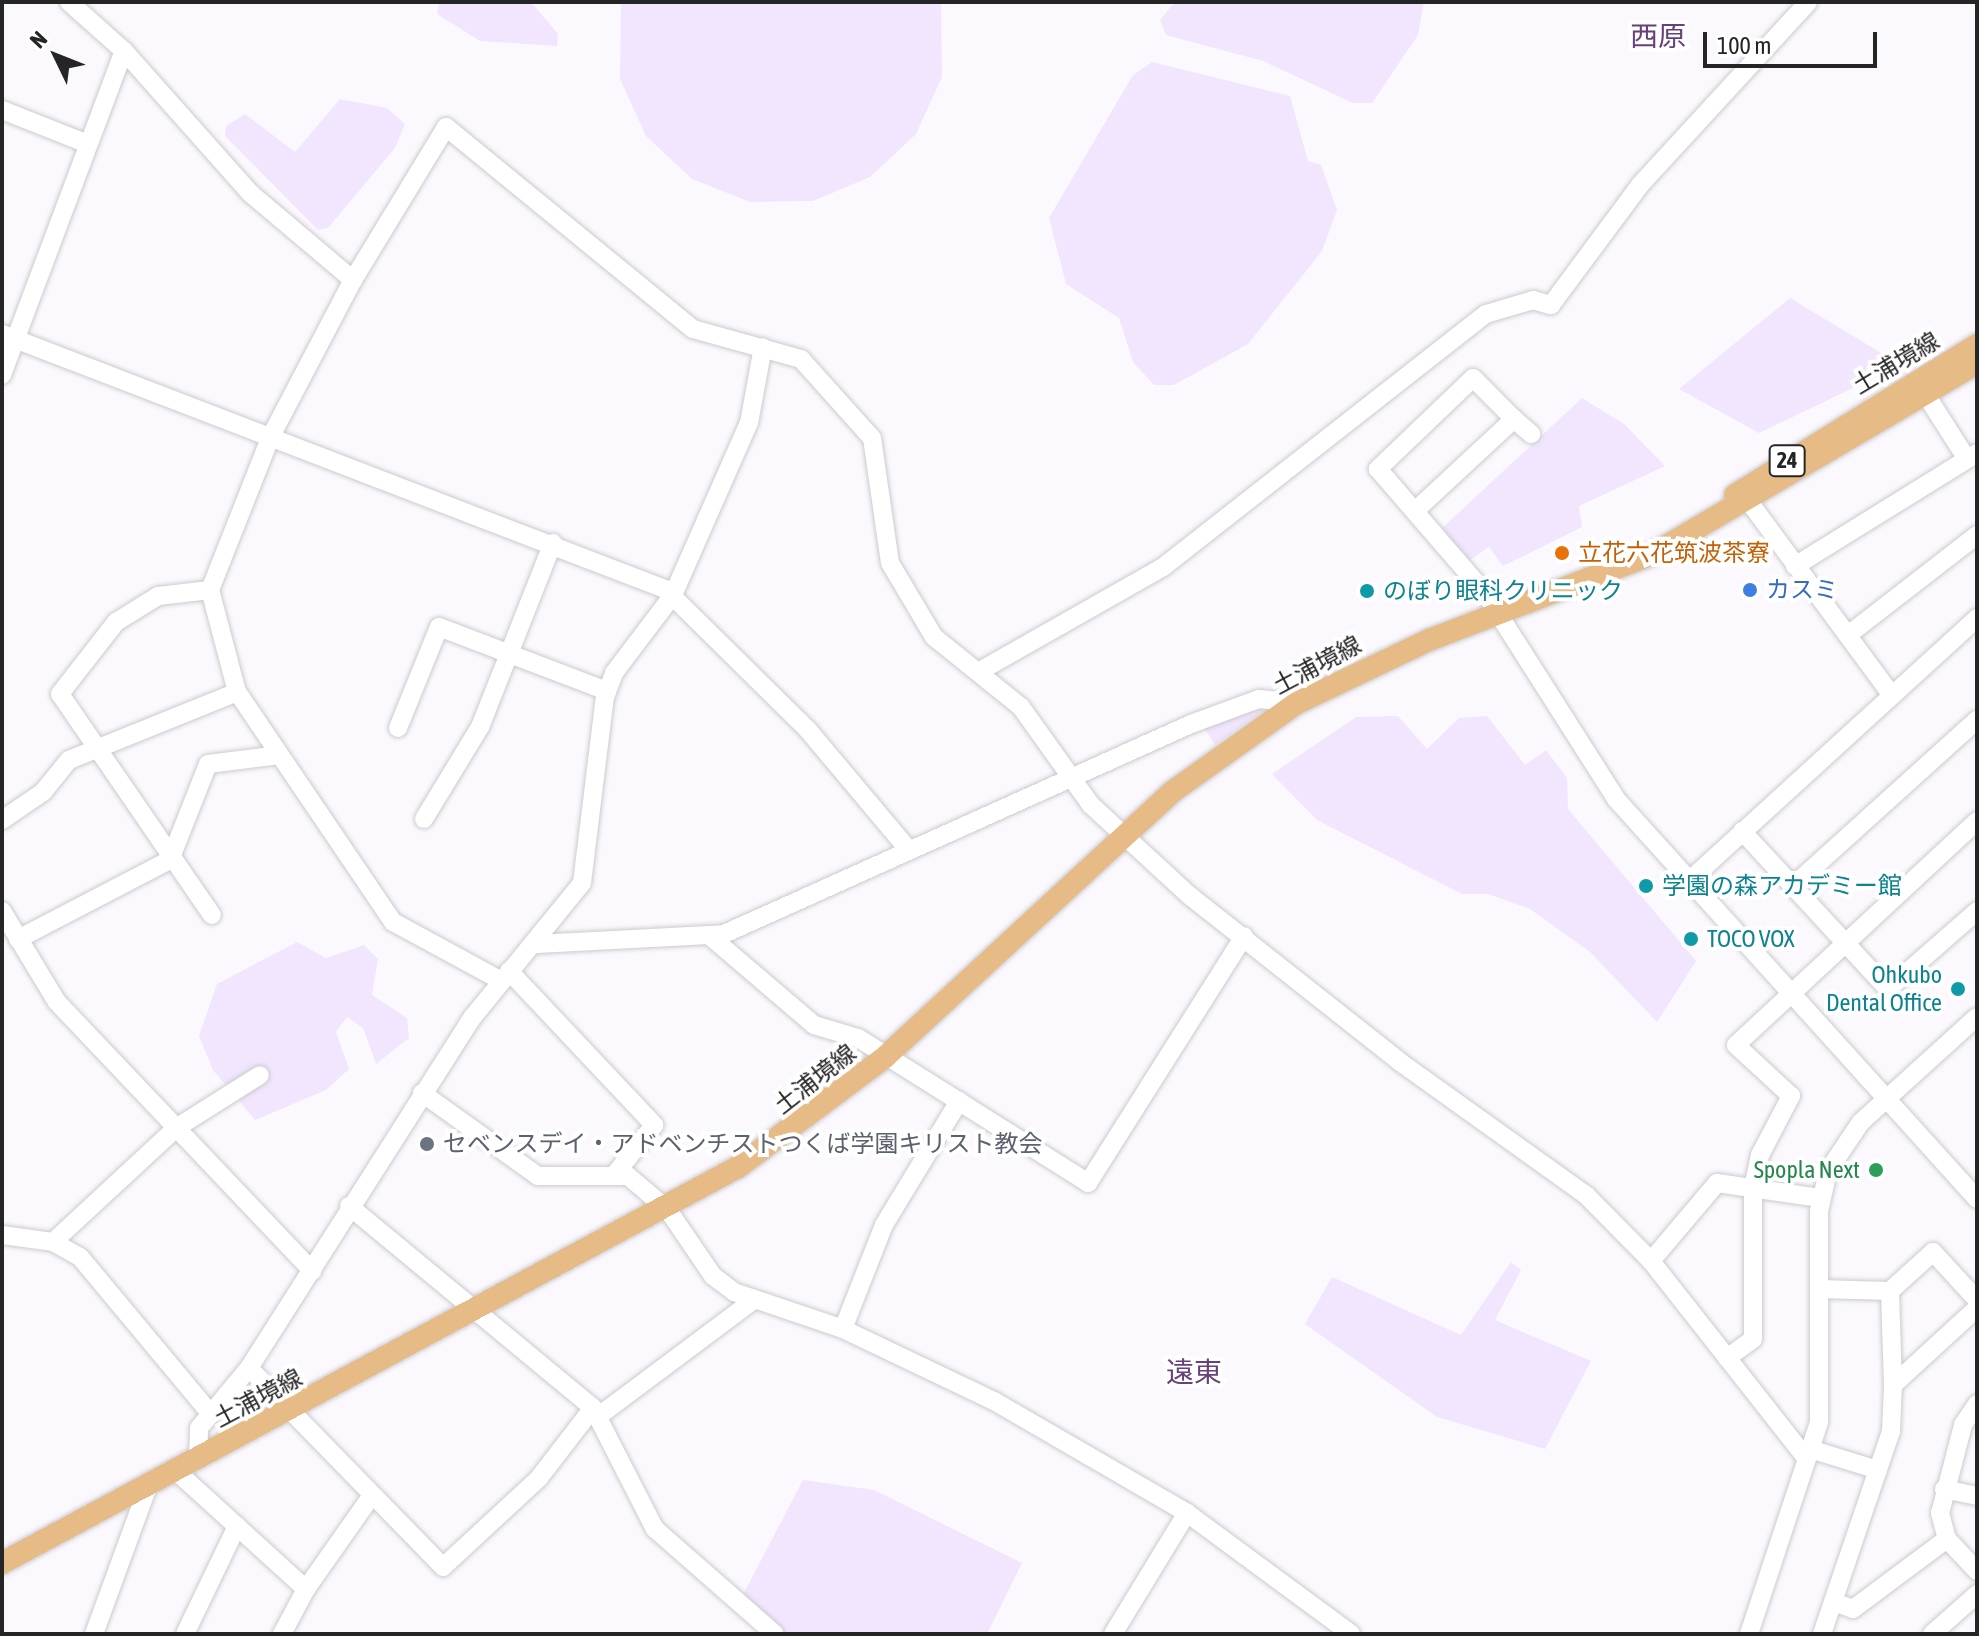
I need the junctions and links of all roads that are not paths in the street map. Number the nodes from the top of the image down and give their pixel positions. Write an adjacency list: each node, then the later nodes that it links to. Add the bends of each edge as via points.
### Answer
1 (69, 2): 3 (street)
2 (1808, 2): 29 (street, via 1640,185 1551,305 1533,300 1486,314 1163,567)
3 (124, 51): 5 (street); 6 (street, via 250,193)
4 (2, 110): 5 (street)
5 (88, 144): 7 (street)
6 (353, 280): 9 (street, via 446,127 693,329 723,343); 15 (street)
7 (9, 336): 11 (street); 15 (street)
8 (1977, 345): 22 (main road, 土浦境線 / 24)
9 (763, 347): 24 (street, via 749,423); 29 (street, via 801,359 865,425 881,529 904,596 934,637)
10 (1977, 363): 12 (main road, 土浦境線 / 24)
11 (2, 375)
12 (1926, 395): 16 (street); 17 (main road, 土浦境線 / 24)
13 (1514, 419): 14 (street); 18 (street); 18 (street, via 1473,378 1378,469)
14 (1531, 434)
15 (271, 436): 20 (street); 23 (street)
16 (1972, 456): 21 (street)
17 (1750, 503): 21 (street); 22 (main road, 土浦境線 / 24)
18 (1416, 510): 25 (street)
19 (1977, 535): 27 (street)
20 (553, 543): 24 (street); 28 (street)
21 (1795, 566): 27 (street)
22 (1598, 578): 25 (main road, 土浦境線 / 24)
23 (210, 590): 31 (street); 36 (street, via 158,596 116,622 60,694)
24 (673, 595): 30 (street); 44 (street, via 808,730)
25 (1500, 617): 33 (main road, 土浦境線 / 24, via 1429,640); 46 (street, via 1598,775)
26 (1977, 618): 32 (street)
27 (1848, 635): 32 (street)
28 (509, 654): 30 (street); 35 (street, via 439,627); 39 (street, via 480,727)
29 (980, 671): 38 (street, via 1021,707)
30 (607, 691): 55 (street, via 587,865)
31 (237, 692): 36 (street); 37 (street)
32 (1891, 694): 42 (street)
33 (1297, 703): 38 (street, via 1259,699); 43 (main road, 土浦境線 / 24, via 1215,758)
34 (1977, 720): 47 (street)
35 (398, 728)
36 (94, 747): 40 (street); 45 (street)
37 (279, 755): 45 (street, via 208,764); 56 (street, via 393,922)
38 (1066, 776): 43 (street); 44 (street)
39 (424, 819)
40 (2, 820)
41 (1977, 821): 54 (street)
42 (1742, 831): 46 (street); 47 (street)
43 (1124, 837): 51 (street); 59 (main road, 土浦境線 / 24)
44 (908, 849): 52 (street)
45 (170, 860): 50 (street); 53 (street)
46 (1689, 881): 57 (street)
47 (1793, 886): 54 (street)
48 (2, 911): 53 (street)
49 (1977, 911): 54 (street, via 1888,989)
50 (212, 915)
51 (1244, 936): 63 (street, via 1088,1183); 73 (street, via 1400,1062 1560,1172)
52 (711, 937): 55 (street); 59 (street, via 814,1025 858,1038)
53 (18, 939): 64 (street, via 57,1002)
54 (1844, 941): 57 (street)
55 (536, 944): 56 (street)
56 (504, 975): 61 (street); 65 (street, via 654,1125)
57 (1790, 993): 62 (street); 66 (street, via 1736,1045 1791,1096 1760,1155)
58 (1977, 1017): 62 (street)
59 (885, 1057): 63 (street); 70 (main road, 土浦境線 / 24, via 800,1124)
60 (260, 1075): 64 (street)
61 (422, 1093): 65 (street, via 538,1176); 69 (street)
62 (1886, 1098): 67 (street, via 1848,1137); 68 (street)
63 (959, 1101): 81 (street, via 884,1225)
64 (176, 1128): 72 (street); 74 (street)
65 (616, 1173): 70 (street)
66 (1753, 1188): 67 (street); 73 (street, via 1717,1183); 82 (street, via 1753,1339)
67 (1820, 1198): 75 (street)
68 (1977, 1199)
69 (349, 1206): 74 (street); 80 (street)
70 (668, 1210): 77 (street, via 713,1276); 80 (main road, 土浦境線 / 24)
71 (2, 1235): 72 (street)
72 (53, 1242): 88 (street, via 80,1257)
73 (1651, 1261): 82 (street)
74 (312, 1271): 83 (street)
75 (1820, 1289): 76 (street); 89 (street, via 1822,1389)
76 (1890, 1291): 78 (street, via 1933,1252); 84 (street)
77 (754, 1300): 81 (street); 87 (street)
78 (1977, 1300)
79 (1977, 1308): 84 (street)
80 (478, 1311): 86 (main road, 土浦境線 / 24); 87 (street)
81 (843, 1329): 97 (street, via 994,1401)
82 (1727, 1358): 89 (street)
83 (249, 1368): 86 (street); 88 (street)
84 (1893, 1385): 92 (street, via 1891,1431)
85 (1977, 1404): 94 (street)
86 (291, 1410): 90 (main road, 土浦境線 / 24); 96 (street)
87 (597, 1411): 96 (street, via 539,1478 443,1567); 108 (street, via 655,1529)
88 (211, 1414): 90 (street, via 194,1436)
89 (1809, 1454): 92 (street); 111 (street)
90 (198, 1459): 91 (main road, 土浦境線 / 24)
91 (175, 1470): 93 (main road, 土浦境線 / 24); 98 (street)
92 (1878, 1470): 104 (street)
93 (149, 1484): 100 (main road, 土浦境線 / 24); 106 (street)
94 (1944, 1489): 95 (street); 99 (street)
95 (1977, 1496)
96 (369, 1499): 102 (street)
97 (1187, 1513): 109 (street); 110 (street)
98 (237, 1526): 102 (street); 107 (street)
99 (1947, 1539): 101 (street); 104 (street, via 1853,1609)
100 (2, 1563)
101 (1977, 1571)
102 (306, 1589): 105 (street)
103 (1977, 1594): 113 (street)
104 (1833, 1602): 112 (street)
105 (281, 1633)
106 (94, 1634)
107 (185, 1634)
108 (775, 1634)
109 (1113, 1634)
110 (1351, 1634)
111 (1749, 1634)
112 (1822, 1634)
113 (1932, 1634)

